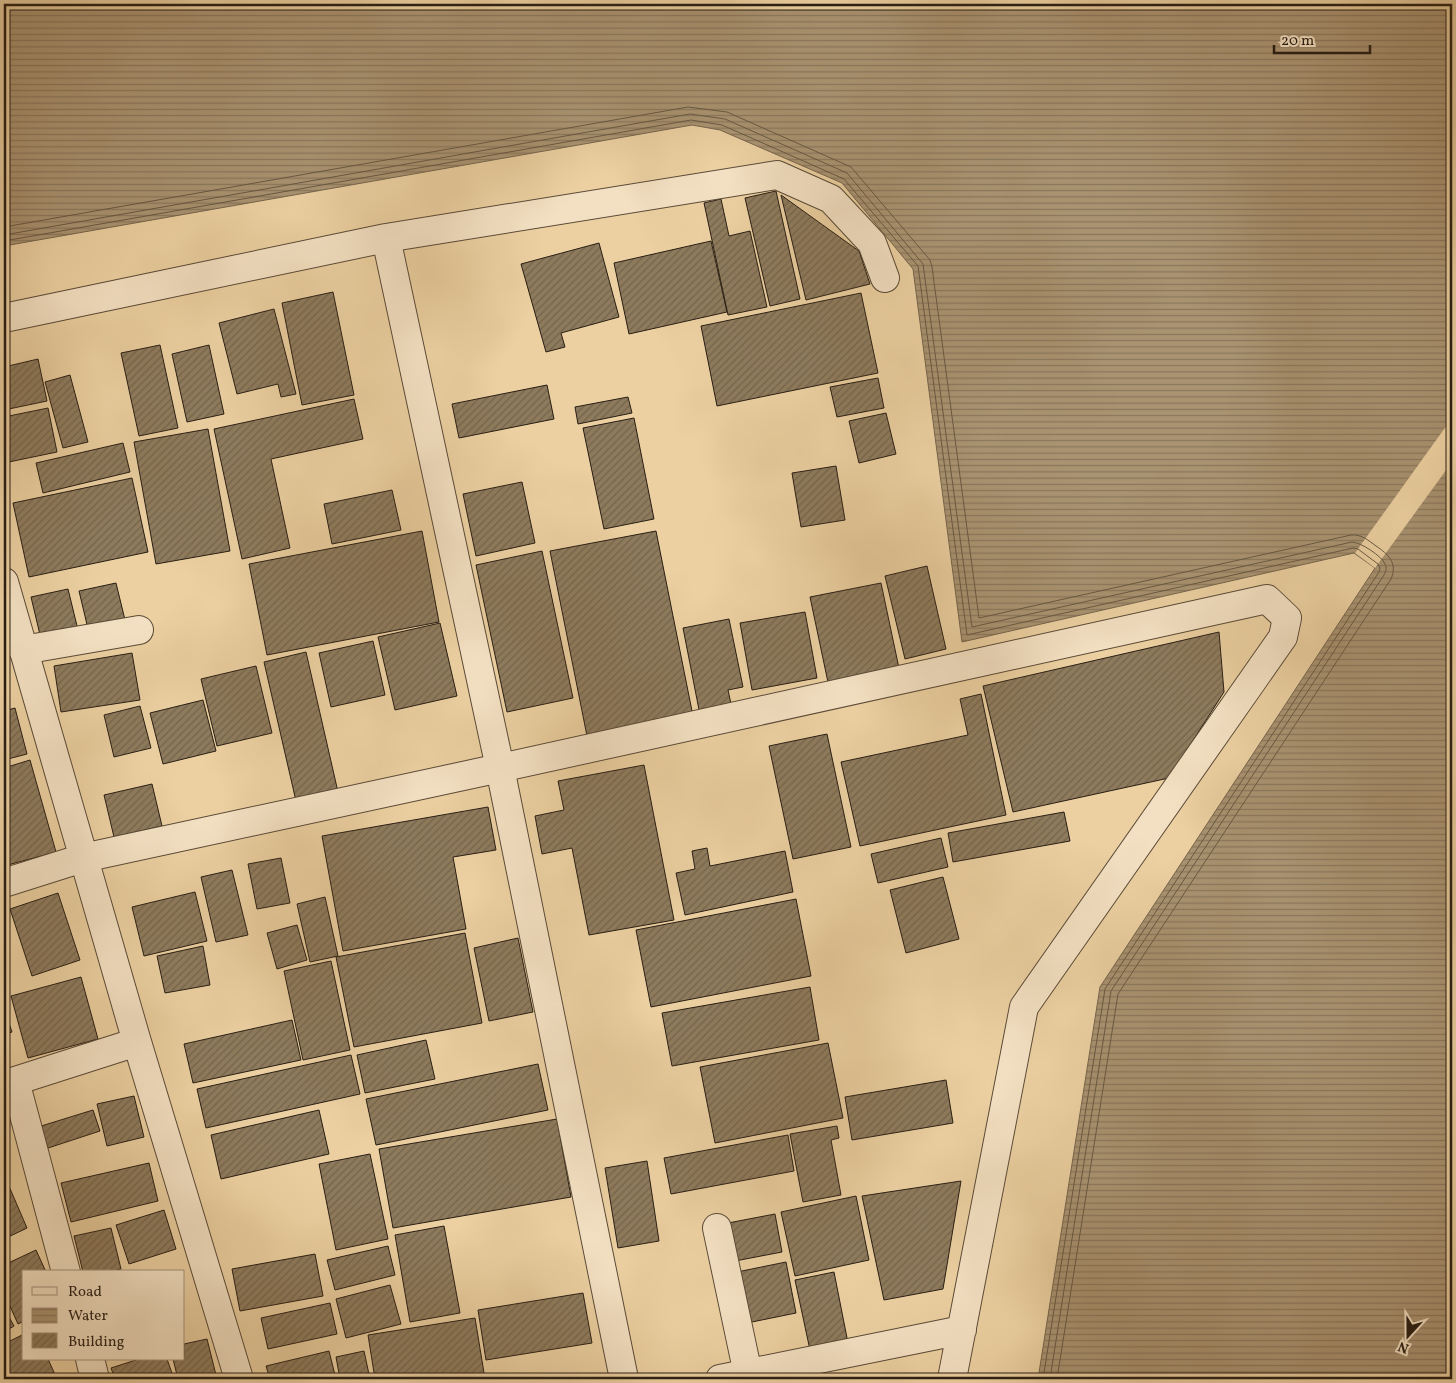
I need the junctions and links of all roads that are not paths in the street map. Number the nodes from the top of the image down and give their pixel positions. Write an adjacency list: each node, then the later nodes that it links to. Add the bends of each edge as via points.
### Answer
1 (386, 238): 2 (street, via 777,175 831,199 872,243); 3 (street); 7 (street)
2 (885, 278)
3 (4, 318)
4 (4, 582): 6 (street)
5 (139, 630): 6 (street)
6 (23, 650): 8 (street)
7 (500, 768): 8 (street); 14 (street, via 1267,599 1287,618 1283,638 1024,1007); 19 (street)
8 (84, 858): 9 (street); 10 (street)
9 (4, 883)
10 (137, 1042): 11 (street); 18 (street)
11 (9, 1083): 13 (street)
12 (717, 1228): 16 (street)
13 (65, 1270)
14 (962, 1330): 16 (street); 21 (street)
15 (90, 1360): 17 (street)
16 (748, 1374): 20 (street)
17 (95, 1379)
18 (240, 1379)
19 (624, 1379)
20 (720, 1379)
21 (952, 1379)

